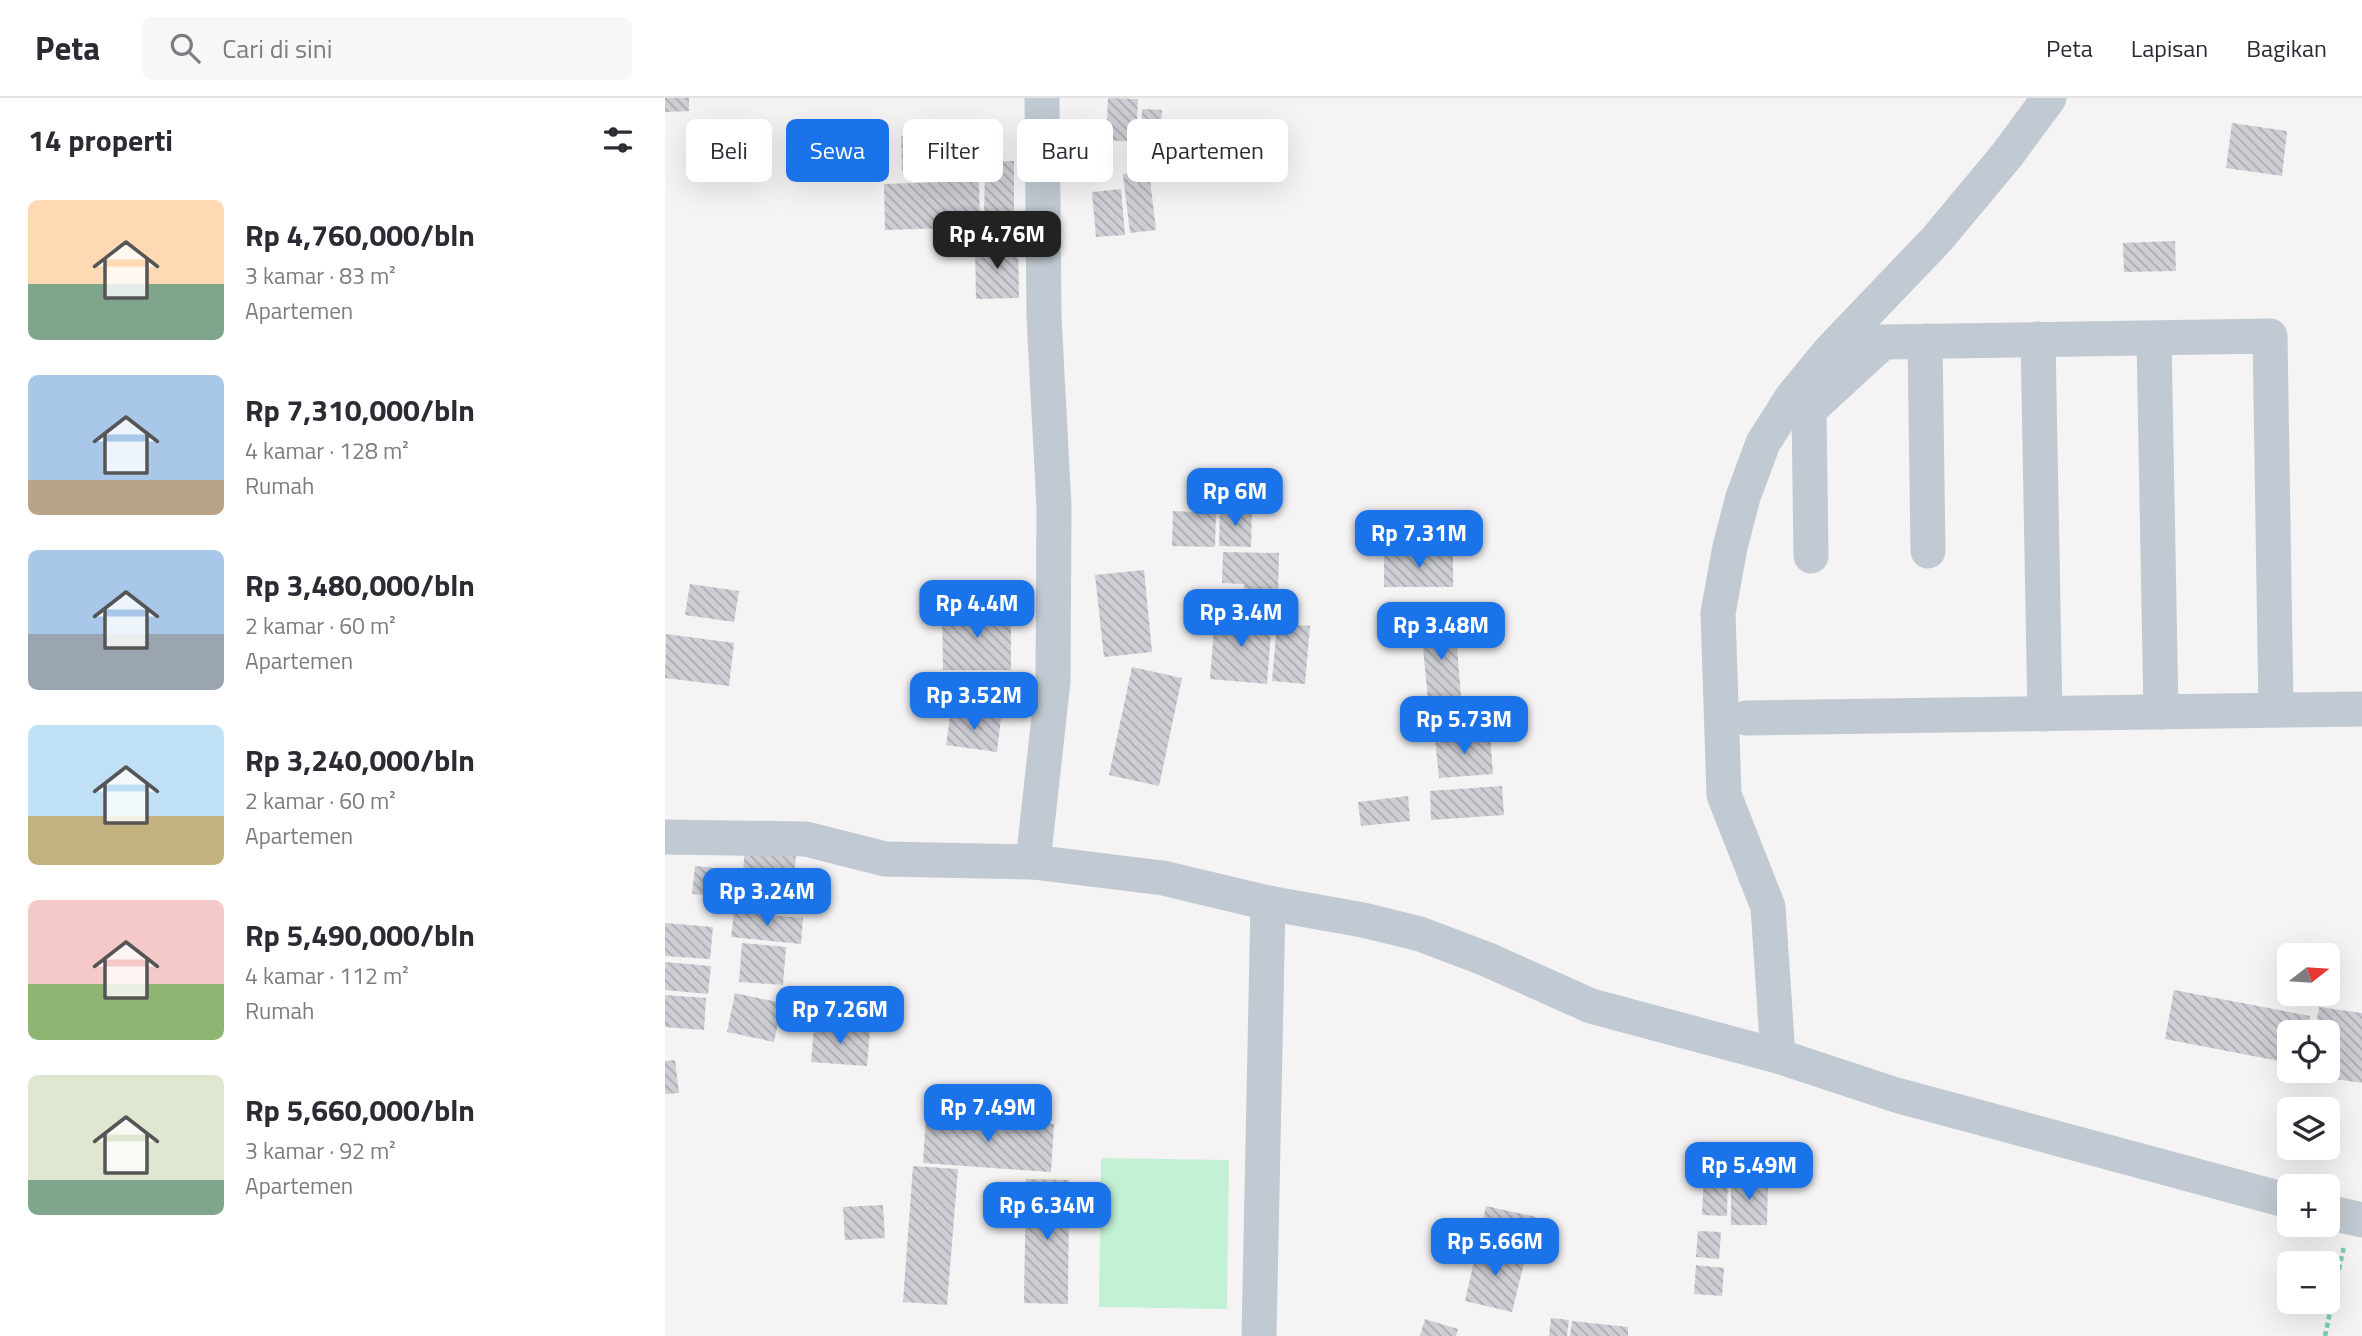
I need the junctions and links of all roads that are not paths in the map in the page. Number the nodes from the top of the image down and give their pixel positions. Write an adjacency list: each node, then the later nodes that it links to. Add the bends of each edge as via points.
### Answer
1 (1042, 98): 14 (street, via 1044,317 1054,507 1053,667)
2 (2049, 98): 16 (street, via 1937,239 1793,396 1763,443 1743,497 1718,613 1724,795 1768,907)
3 (2154, 338): 4 (street); 9 (street, via 2270,337); 10 (street)
4 (2038, 340): 5 (street); 11 (street)
5 (1925, 341): 6 (street); 7 (street, via 1883,342 1809,410)
6 (1928, 551)
7 (1811, 556)
8 (2362, 709): 9 (street)
9 (2276, 710): 10 (street)
10 (2161, 712): 11 (street)
11 (2045, 714): 12 (street)
12 (1746, 718)
13 (665, 837): 14 (street, via 806,839 885,859)
14 (1033, 862): 15 (street, via 1163,878)
15 (1268, 903): 16 (street, via 1420,934 1591,1006); 18 (street)
16 (1779, 1056): 17 (street, via 1896,1095)
17 (2277, 1198)
18 (1259, 1336)

